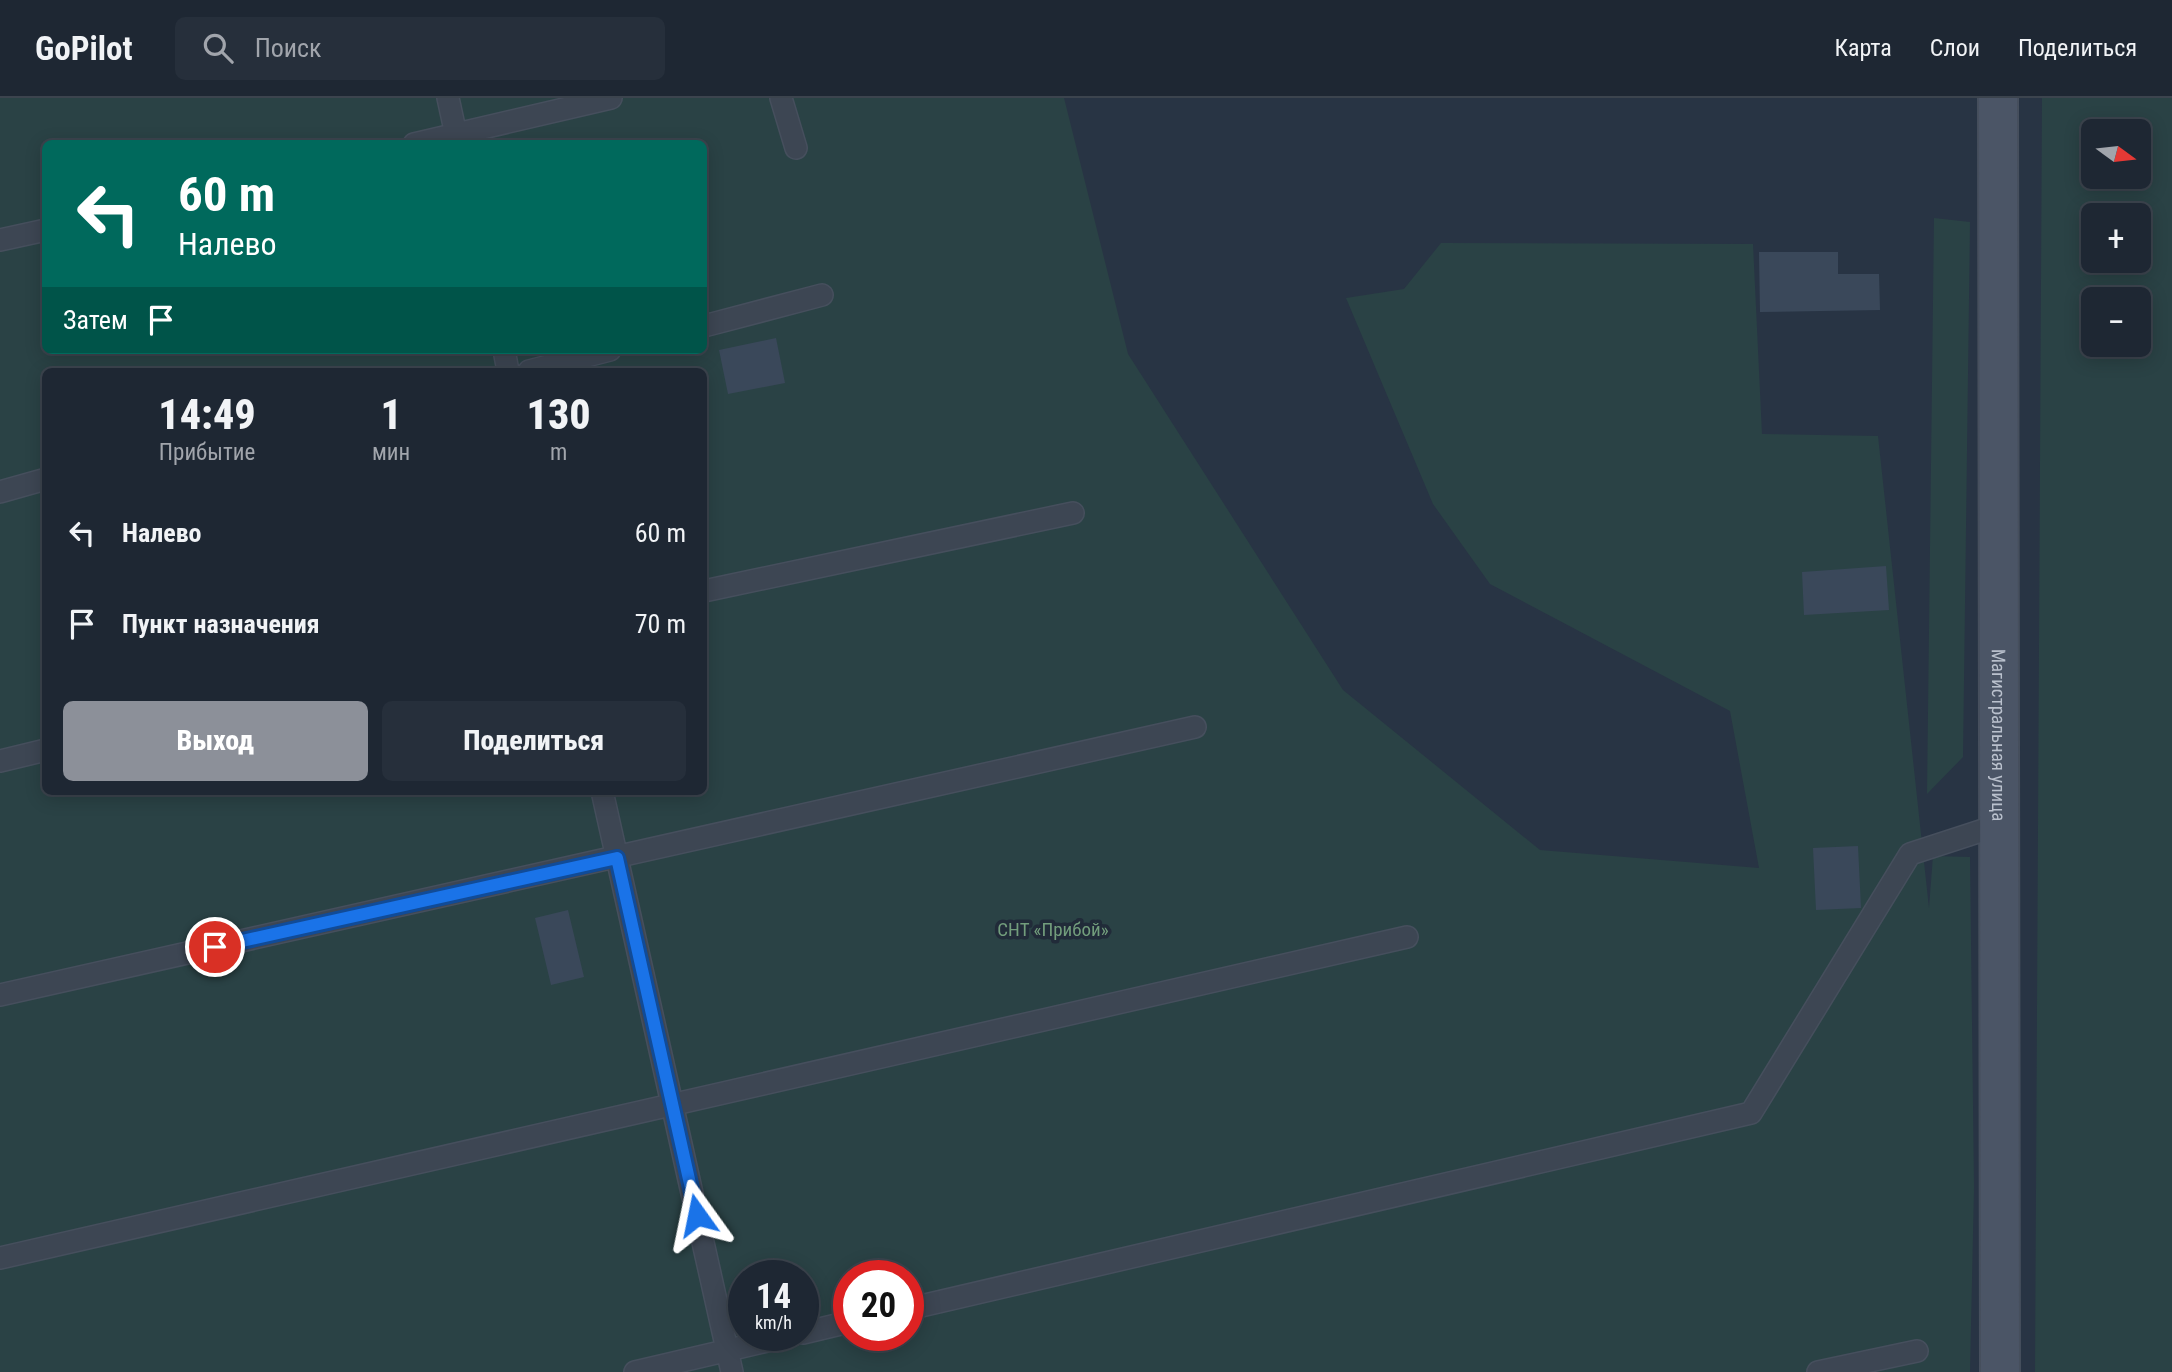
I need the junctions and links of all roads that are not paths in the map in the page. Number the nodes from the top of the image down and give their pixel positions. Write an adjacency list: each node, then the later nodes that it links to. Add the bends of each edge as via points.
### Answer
1 (448, 98): 5 (lane)
2 (611, 98): 5 (lane)
3 (781, 98): 6 (lane)
4 (1998, 98): 21 (street, Магистральная улица)
5 (457, 139)
6 (796, 148)
7 (42, 231): 8 (lane)
8 (0, 240)
9 (822, 296): 10 (lane)
10 (707, 325)
11 (595, 354): 12 (lane)
12 (541, 368)
13 (42, 480): 14 (lane)
14 (0, 492)
15 (1073, 513): 16 (lane)
16 (707, 590)
17 (1195, 727): 22 (lane)
18 (42, 751): 19 (lane)
19 (0, 761)
20 (603, 795): 22 (lane)
21 (1999, 825): 27 (lane, via 1910,854 1751,1113); 33 (street, Магистральная улица)
22 (617, 858): 24 (lane); 25 (lane)
23 (1407, 937): 25 (lane)
24 (0, 995)
25 (673, 1106): 26 (lane); 28 (lane)
26 (0, 1258)
27 (924, 1305)
28 (727, 1351): 30 (lane); 31 (lane)
29 (1917, 1351): 32 (lane)
30 (635, 1372)
31 (732, 1372)
32 (1818, 1372)
33 (2000, 1372)

